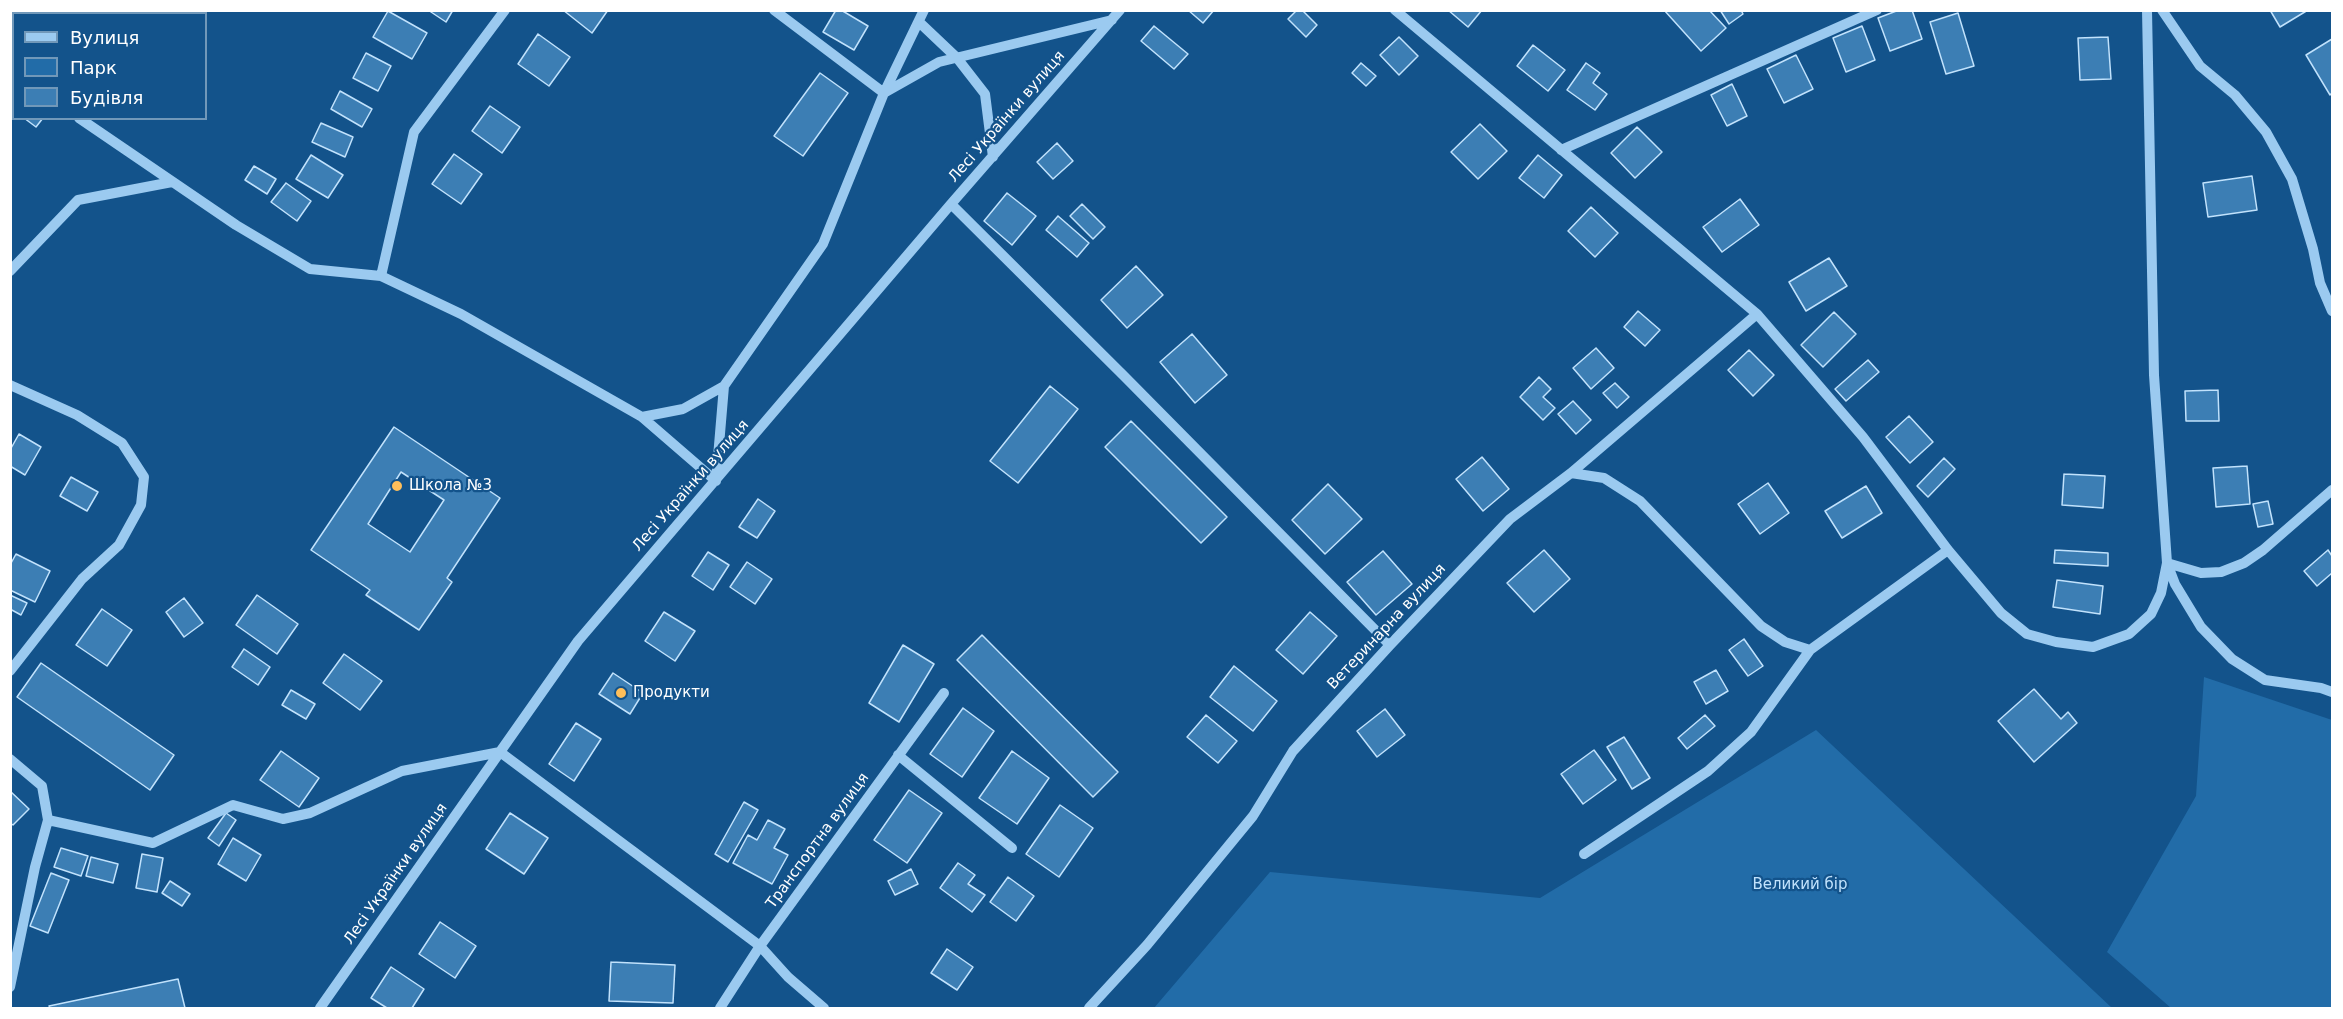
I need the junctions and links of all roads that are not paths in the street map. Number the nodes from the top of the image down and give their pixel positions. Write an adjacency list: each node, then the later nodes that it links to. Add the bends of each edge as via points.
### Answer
1 (505, 10): 19 (street, via 414,132)
2 (774, 10): 12 (street)
3 (924, 10): 10 (street)
4 (1120, 10): 9 (street, Лесі Українки вулиця)
5 (1395, 10): 14 (street)
6 (1877, 10): 14 (street)
7 (2147, 10): 29 (street, via 2154,375)
8 (2162, 10): 20 (street, via 2200,66 2235,95 2266,132 2292,179 2320,283)
9 (1112, 20): 11 (street); 15 (street, Лесі Українки вулиця)
10 (919, 22): 11 (street); 12 (street)
11 (957, 58): 12 (street, via 939,62); 15 (street, via 985,93)
12 (884, 93): 23 (street, via 823,244)
13 (82, 120): 16 (street)
14 (1561, 150): 21 (street)
15 (993, 156): 17 (street, Лесі Українки вулиця)
16 (172, 182): 18 (street, via 78,200); 19 (street, via 310,269)
17 (951, 204): 26 (street, Лесі Українки вулиця); 30 (street)
18 (10, 271)
19 (381, 276): 24 (street, via 461,314)
20 (2332, 311)
21 (1756, 314): 25 (street, Ветеринарна вулиця); 28 (street, via 1863,437)
22 (10, 385): 32 (street, via 77,415 122,443 144,477 141,505 119,545 82,579)
23 (724, 386): 24 (street, via 683,409); 26 (street)
24 (642, 417): 26 (street)
25 (1571, 473): 30 (street, Ветеринарна вулиця, via 1510,519); 31 (street, via 1604,478 1640,501 1761,626 1785,642)
26 (716, 481): 35 (street, Лесі Українки вулиця, via 578,641)
27 (2332, 489): 29 (street, via 2244,563 2221,572 2201,573)
28 (1948, 550): 29 (street, via 2001,613 2027,634 2093,647 2129,634 2151,614); 31 (street)
29 (2167, 563): 33 (street, via 2201,627 2232,659 2265,680)
30 (1390, 645): 46 (street, Ветеринарна вулиця, via 1293,751 1253,816 1147,945)
31 (1810, 650): 40 (street, via 1751,732 1708,771)
32 (10, 671)
33 (2332, 692)
34 (944, 693): 36 (street, Транспортна вулиця)
35 (500, 752): 38 (street, via 402,771 310,813 283,819 233,805 153,843); 41 (street); 43 (street, Лесі Українки вулиця)
36 (898, 755): 39 (street); 41 (street, Транспортна вулиця)
37 (10, 759): 38 (street, via 42,786)
38 (48, 820): 42 (street)
39 (1012, 848)
40 (1584, 854)
41 (760, 946): 44 (street, Транспортна вулиця); 45 (street)
42 (11, 987)
43 (320, 1008)
44 (720, 1008)
45 (824, 1008)
46 (1089, 1008)

